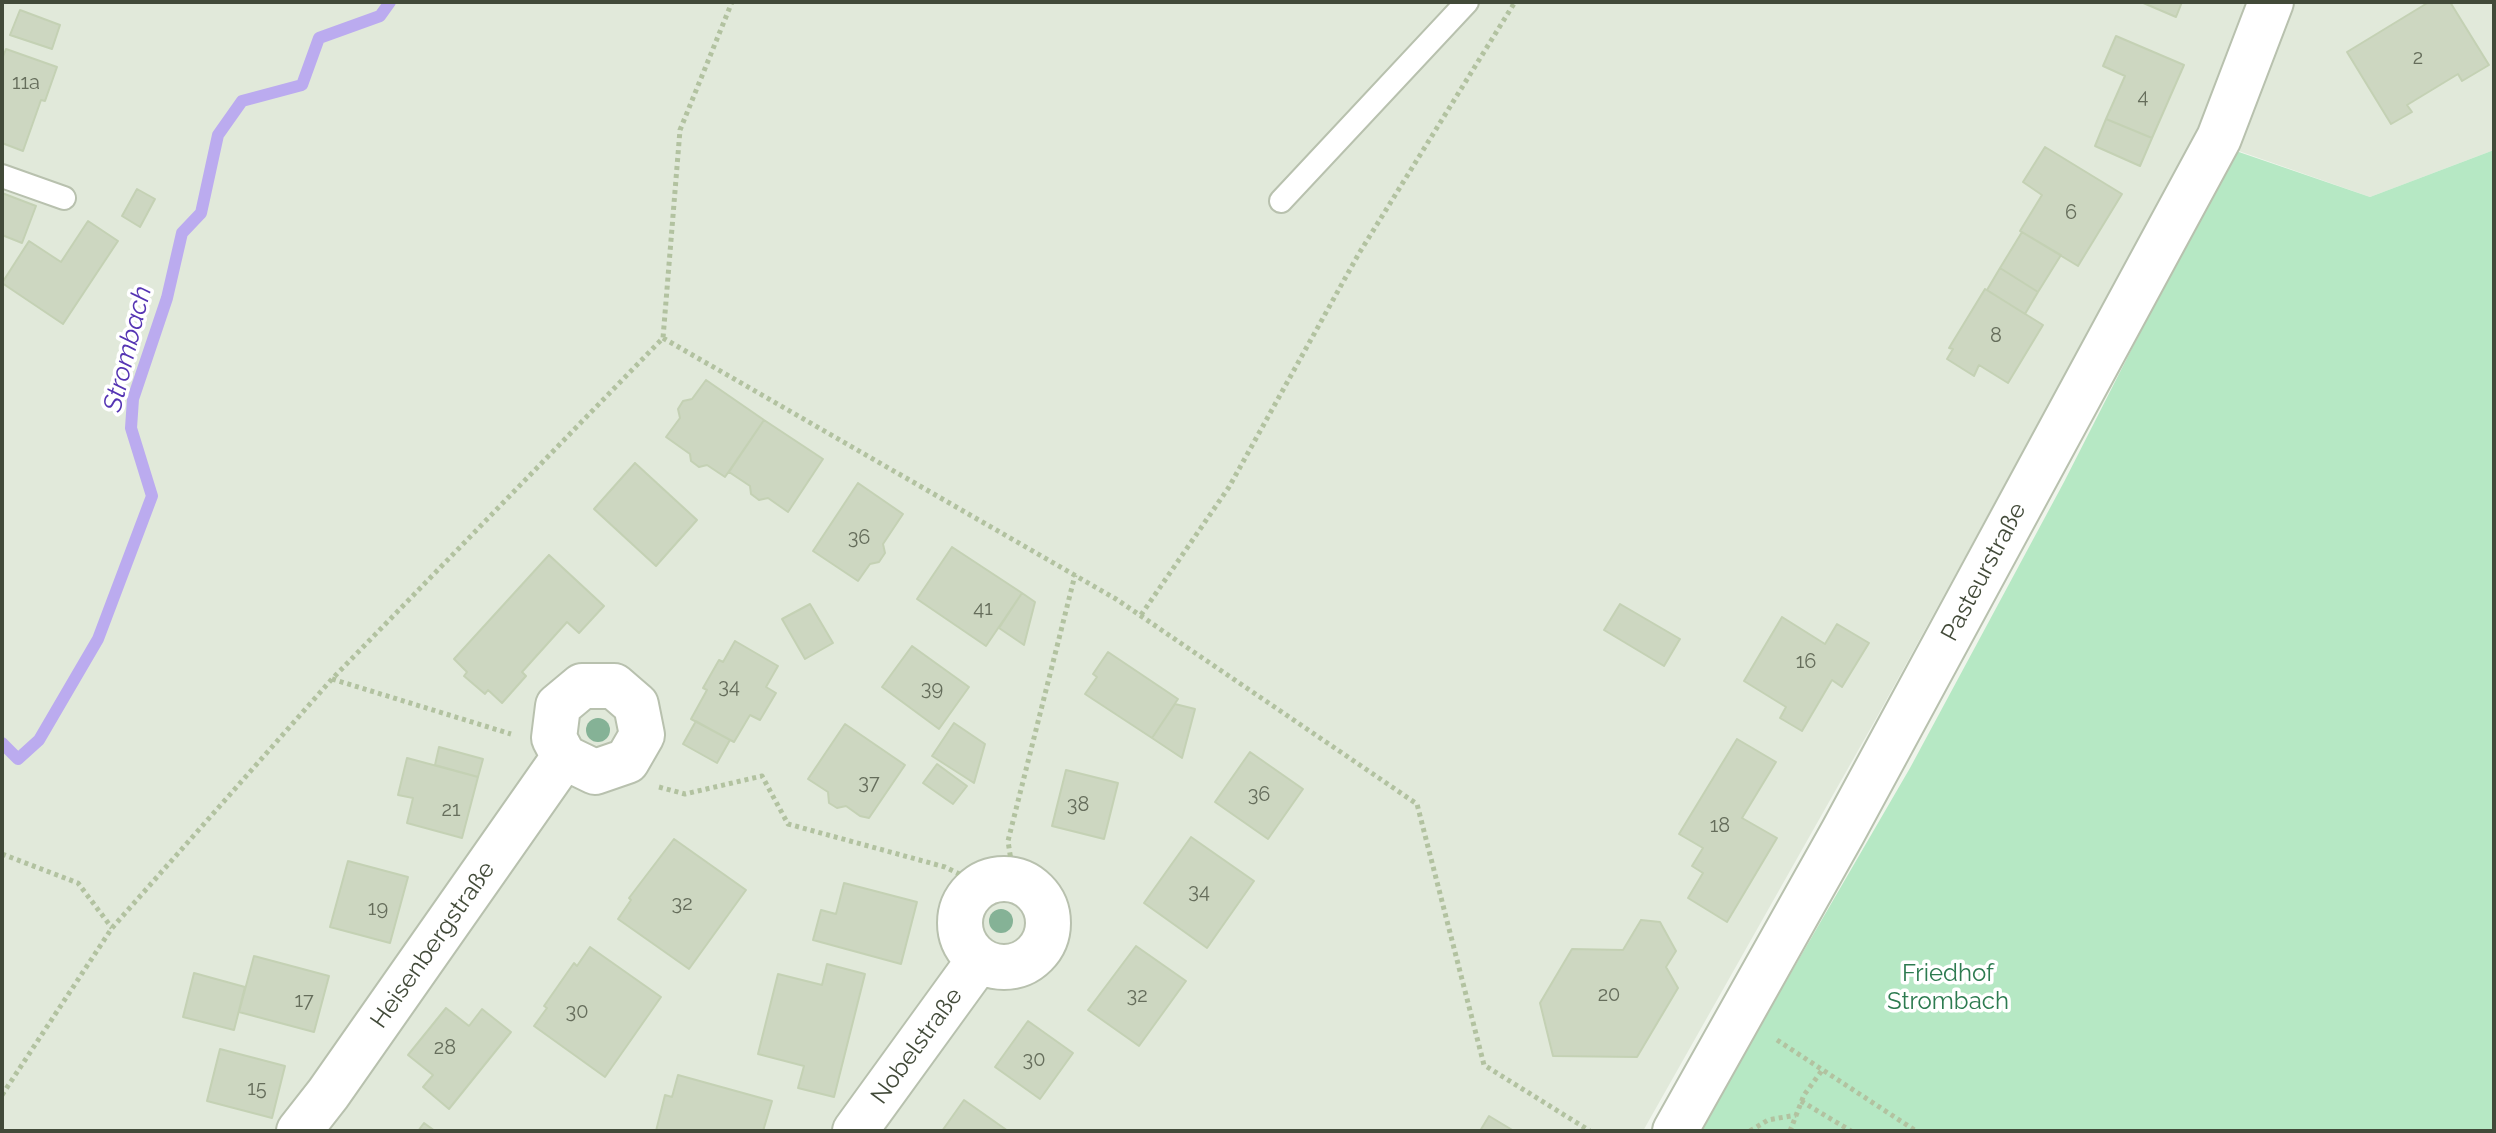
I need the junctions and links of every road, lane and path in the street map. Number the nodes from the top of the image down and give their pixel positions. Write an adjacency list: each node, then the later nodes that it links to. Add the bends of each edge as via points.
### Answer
1 (732, 2): 8 (path, via 680,130)
2 (1467, 2): 7 (lane)
3 (1515, 2): 10 (path, via 1358,255 1229,487)
4 (2271, 2): 19 (street, Pasteurstraße, via 2219,138)
5 (2, 176): 6 (lane)
6 (64, 198)
7 (1281, 201)
8 (663, 338): 9 (path); 11 (path)
9 (1075, 575): 10 (path); 16 (path)
10 (1141, 615): 26 (path, via 1417,804 1484,1065)
11 (332, 679): 12 (path); 17 (path)
12 (497, 730)
13 (564, 757): 24 (street, Heisenbergstraße)
14 (660, 788): 16 (path, via 685,794 762,776 788,824)
15 (2, 854): 17 (path, via 78,883)
16 (998, 882): 18 (street, via 968,896 961,913 966,947); 18 (street, via 1036,892 1049,921 1045,940 1034,956 1017,966 997,967)
17 (112, 928): 21 (path)
18 (979, 960): 25 (street, Nobelstraße)
19 (1739, 1016): 20 (path); 27 (street, Pasteurstraße)
20 (1823, 1069): 22 (path); 31 (path)
21 (2, 1095)
22 (1801, 1101): 23 (path); 30 (path)
23 (1796, 1115): 28 (path, via 1768,1120); 29 (path)
24 (299, 1131)
25 (855, 1131)
26 (1590, 1131)
27 (1675, 1131)
28 (1750, 1131)
29 (1790, 1131)
30 (1851, 1131)
31 (1916, 1131)

